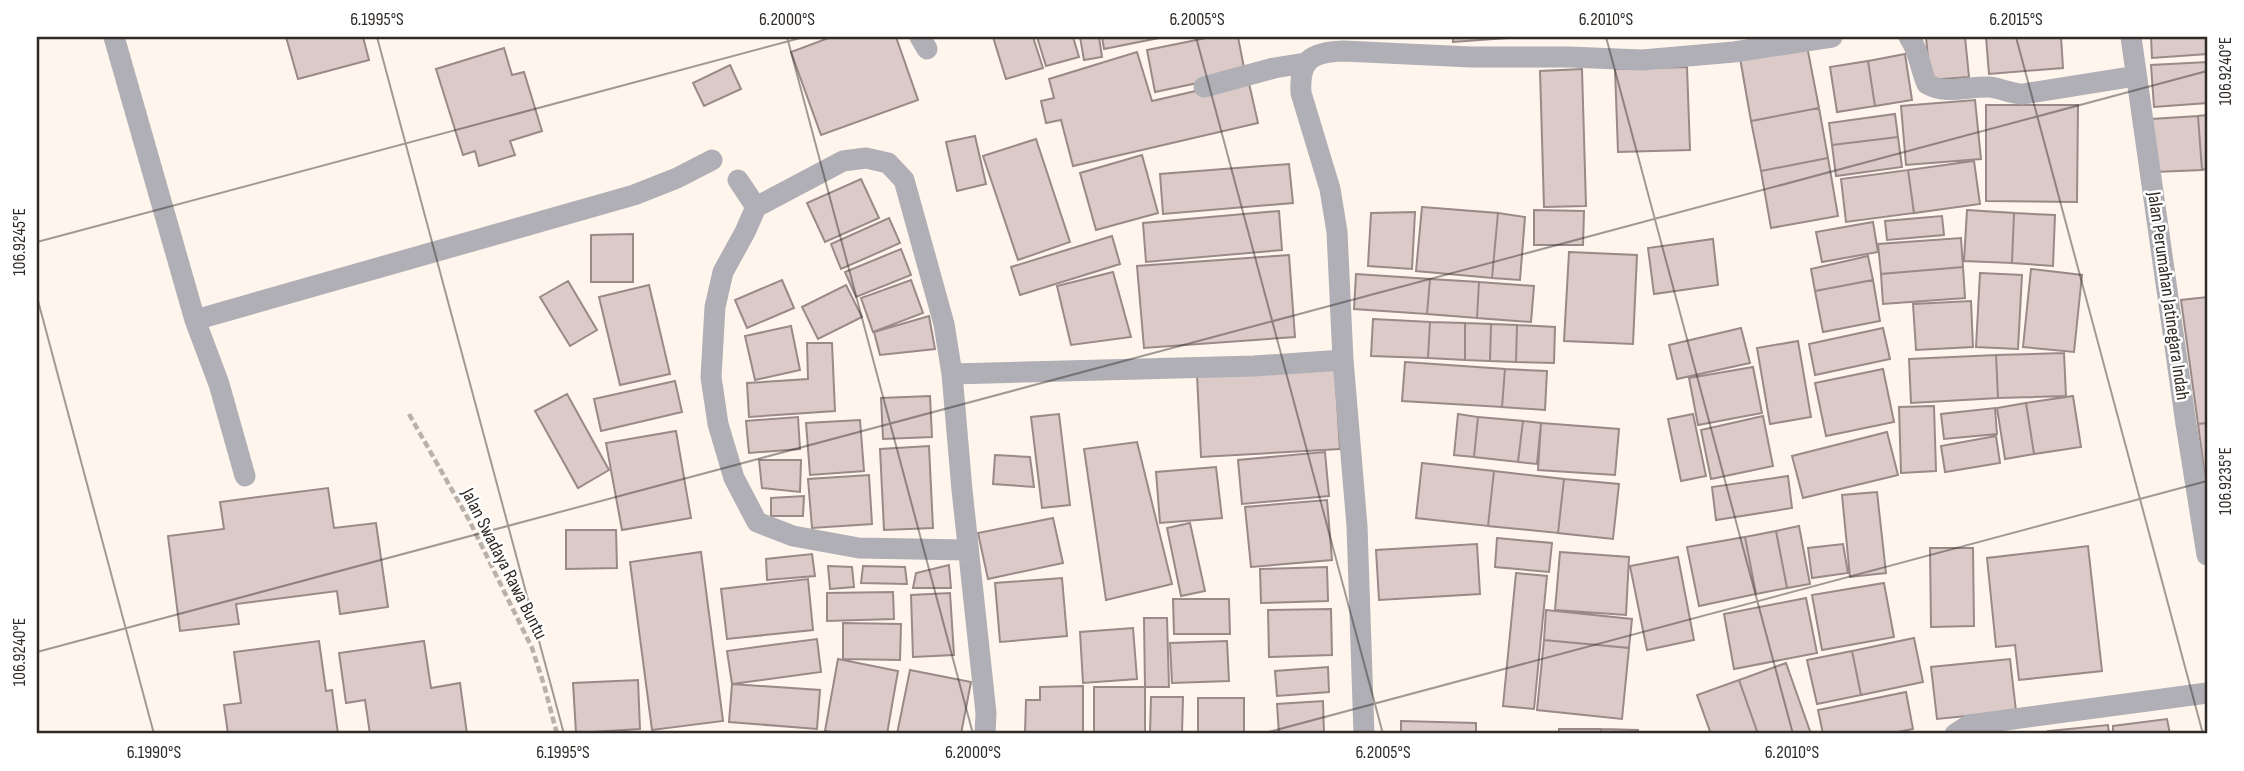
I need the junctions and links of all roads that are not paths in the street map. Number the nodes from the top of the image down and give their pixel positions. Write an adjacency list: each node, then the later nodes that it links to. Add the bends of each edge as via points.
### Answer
1 (114, 37): 11 (street)
2 (1832, 37): 5 (street, via 1642,60 1343,51 1326,52)
3 (1909, 37): 6 (street, via 1927,84 1940,90 1990,87 2023,94)
4 (2131, 37): 6 (street, Jalan Perumahan Jatinegara Indah)
5 (1305, 63): 7 (street); 12 (street, via 1301,93 1336,220)
6 (2136, 76): 16 (street, Jalan Perumahan Jatinegara Indah)
7 (1204, 87)
8 (712, 160): 11 (street, via 621,198)
9 (738, 180): 10 (street)
10 (756, 207): 13 (street, via 843,161 866,158 888,163 905,180 944,324); 15 (street, via 723,272 715,307 711,377 718,424 734,478 757,522 793,536 859,548)
11 (195, 320): 14 (street)
12 (1343, 360): 13 (street); 19 (street, via 1357,526)
13 (952, 374): 15 (street)
14 (245, 476)
15 (968, 550): 18 (street)
16 (2207, 555)
17 (2207, 694): 20 (street, via 1969,725)
18 (985, 734)
19 (1364, 734)
20 (1955, 734)

